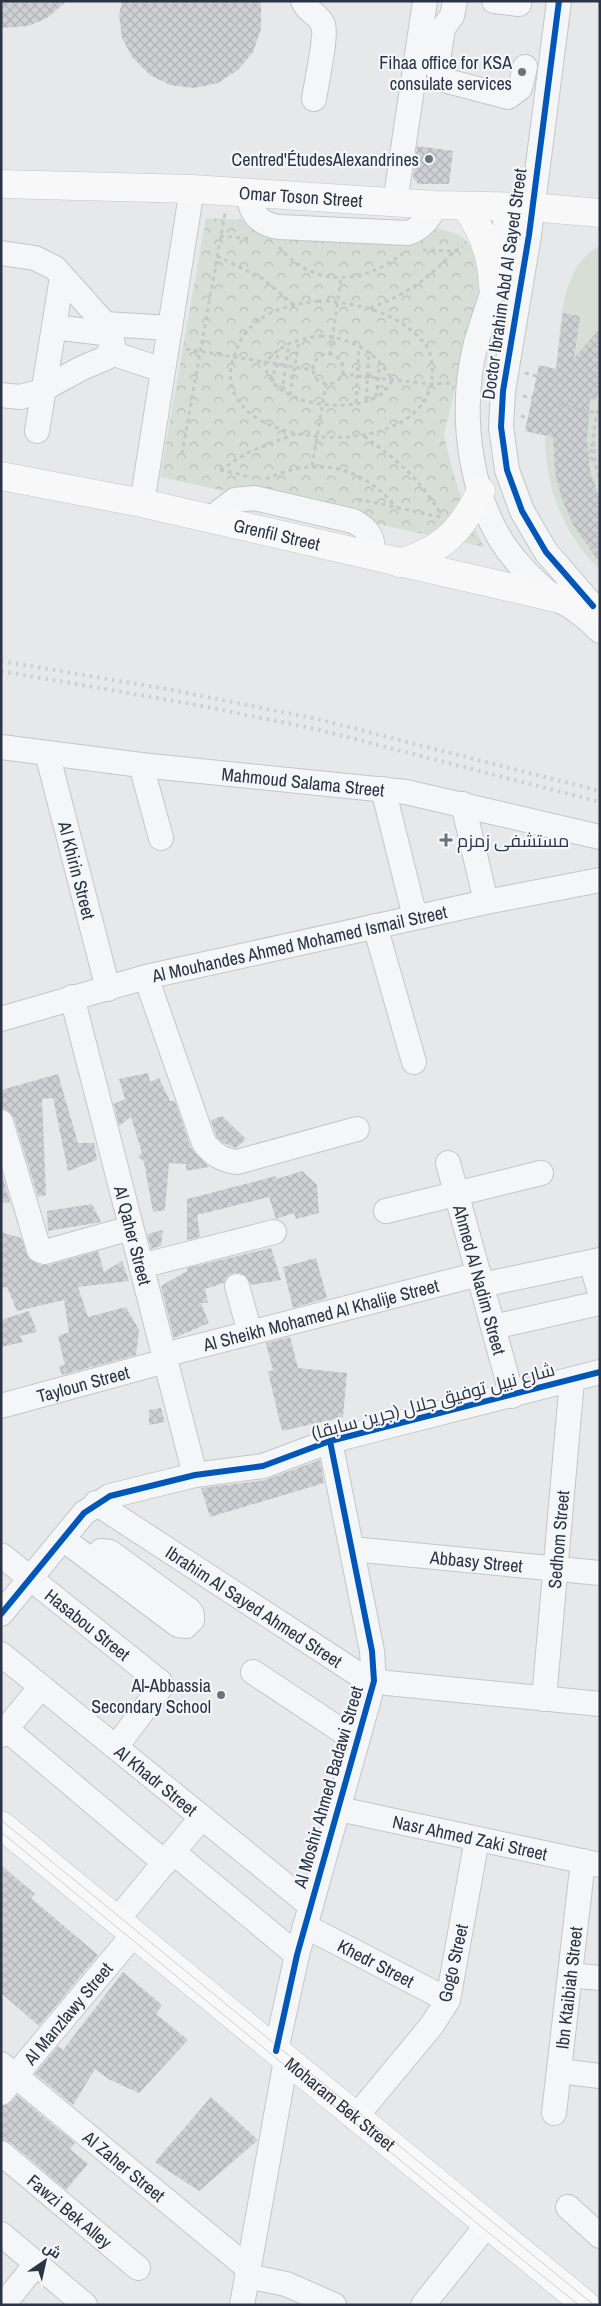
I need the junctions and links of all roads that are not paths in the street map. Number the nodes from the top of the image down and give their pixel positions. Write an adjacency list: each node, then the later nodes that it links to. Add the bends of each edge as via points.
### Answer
1 (303, 1): 8 (street, via 309,12 319,18 324,30)
2 (425, 1): 12 (street)
3 (455, 1): 7 (street, via 452,16 443,28 437,68 442,78 508,97 517,92 523,75)
4 (494, 1): 6 (street)
5 (559, 1): 7 (street, Doctor Ibrahim Abd Al Sayed Street)
6 (519, 4)
7 (547, 86): 16 (street, Doctor Ibrahim Abd Al Sayed Street)
8 (314, 99)
9 (1, 184): 10 (main road, Omar Toson Street)
10 (192, 189): 11 (main road, Omar Toson Street); 23 (street)
11 (239, 192): 12 (main road, Omar Toson Street); 13 (street, via 260,220 279,227 408,233 428,220)
12 (396, 203): 13 (main road, Omar Toson Street)
13 (435, 205): 14 (main road, Omar Toson Street)
14 (465, 206): 15 (main road, Omar Toson Street); 20 (main road, via 484,239 491,262)
15 (504, 206): 16 (main road, Omar Toson Street); 20 (street, Doctor Ibrahim Abd Al Sayed Street, via 505,244)
16 (531, 207): 17 (main road, Omar Toson Street); 27 (street, Doctor Ibrahim Abd Al Sayed Street)
17 (600, 213)
18 (1, 253): 19 (street, via 35,258 55,268)
19 (62, 276): 21 (street); 22 (street)
20 (493, 286): 25 (street, Doctor Ibrahim Abd Al Sayed Street, via 476,344)
21 (54, 327): 22 (street); 26 (street)
22 (109, 337): 23 (street); 24 (street); 26 (street, via 106,358)
23 (168, 337): 24 (street)
24 (163, 370): 32 (street)
25 (469, 383): 27 (street); 31 (street, Doctor Ibrahim Abd Al Sayed Street, via 469,435)
26 (44, 389): 28 (street, via 20,397); 29 (street)
27 (503, 391): 35 (street, Doctor Ibrahim Abd Al Sayed Street, via 502,442 516,498 546,552)
28 (1, 395)
29 (37, 431)
30 (1, 476): 32 (main road, Grenfil Street)
31 (481, 491): 33 (main road, via 469,515 452,536 436,548); 34 (street, Doctor Ibrahim Abd Al Sayed Street, via 494,525 517,562)
32 (142, 503): 33 (main road, Grenfil Street)
33 (399, 563): 34 (main road, Grenfil Street)
34 (553, 597): 35 (main road, Grenfil Street)
35 (597, 615)
36 (1, 747): 37 (street, Mahmoud Salama Street)
37 (47, 753): 38 (street, Mahmoud Salama Street); 48 (street, Al Khirin Street)
38 (141, 766): 39 (street, Mahmoud Salama Street); 42 (street)
39 (383, 790): 40 (street, Mahmoud Salama Street); 45 (street)
40 (463, 804): 41 (street, Mahmoud Salama Street); 44 (street)
41 (600, 837)
42 (161, 838)
43 (600, 880): 44 (street, Al Mouhandes Ahmed Mohamed Ismail Street)
44 (486, 902): 45 (street, Al Mouhandes Ahmed Mohamed Ismail Street)
45 (415, 917): 46 (street, Al Mouhandes Ahmed Mohamed Ismail Street)
46 (375, 926): 47 (street, Al Mouhandes Ahmed Mohamed Ismail Street); 51 (street)
47 (146, 977): 48 (street, Al Mouhandes Ahmed Mohamed Ismail Street); 53 (street, via 204,1143 213,1154 237,1162)
48 (108, 989): 49 (street, Al Mouhandes Ahmed Mohamed Ismail Street)
49 (72, 997): 50 (street, Al Mouhandes Ahmed Mohamed Ismail Street); 58 (street, Al Qaher Street)
50 (1, 1019)
51 (414, 1062)
52 (1, 1122): 58 (street, via 39,1250 45,1252)
53 (356, 1129)
54 (448, 1163): 56 (street, Ahmed Al Nadim Street)
55 (541, 1173): 56 (street)
56 (457, 1194): 57 (street); 62 (street, Ahmed Al Nadim Street)
57 (386, 1211)
58 (131, 1228): 61 (street, Al Qaher Street)
59 (274, 1232): 61 (street)
60 (595, 1261): 62 (street, Al Sheikh Mohamed Al Khalije Street); 64 (street)
61 (140, 1266): 68 (street, Al Qaher Street)
62 (480, 1279): 66 (street, Ahmed Al Nadim Street); 67 (street, Al Sheikh Mohamed Al Khalije Street)
63 (237, 1286): 67 (street)
64 (600, 1293)
65 (600, 1303): 66 (street)
66 (493, 1327): 71 (street, Ahmed Al Nadim Street)
67 (250, 1333): 68 (street, Al Sheikh Mohamed Al Khalije Street)
68 (165, 1358): 72 (street, Tayloun Street); 74 (street, Al Qaher Street)
69 (600, 1372): 70 (street, شارع نبيل توفيق جلال (جرين سابقا))
70 (572, 1380): 71 (street, شارع نبيل توفيق جلال (جرين سابقا)); 80 (street, Sedhom Street)
71 (512, 1396): 73 (street, شارع نبيل توفيق جلال (جرين سابقا))
72 (1, 1406)
73 (330, 1441): 74 (street, شارع نبيل توفيق جلال (جرين سابقا), via 263,1466); 77 (street, Al Moshir Ahmed Badawi Street)
74 (195, 1475): 75 (street, شارع نبيل توفيق جلال (جرين سابقا), via 110,1496)
75 (96, 1503): 76 (street, شارع نبيل توفيق جلال (جرين سابقا)); 86 (street, Ibrahim Al Sayed Ahmed Street, via 361,1676)
76 (63, 1539): 79 (street); 82 (street, شارع نبيل توفيق جلال (جرين سابقا))
77 (352, 1550): 80 (street, Abbasy Street); 86 (street, Al Moshir Ahmed Badawi Street, via 372,1651)
78 (1, 1555): 82 (street, Hasabou Street)
79 (93, 1561)
80 (554, 1568): 81 (street, Abbasy Street); 88 (street, Sedhom Street)
81 (600, 1573)
82 (30, 1579): 83 (street, شارع نبيل توفيق جلال (جرين سابقا)); 92 (street, Hasabou Street, via 160,1682 160,1688)
83 (1, 1614)
84 (1, 1654): 87 (street, Al Khadr Street)
85 (253, 1672): 91 (street)
86 (374, 1681): 88 (street, Ibrahim Al Sayed Ahmed Street); 91 (street, Al Moshir Ahmed Badawi Street)
87 (41, 1687): 90 (street); 92 (street, Al Khadr Street)
88 (544, 1698): 89 (street, Ibrahim Al Sayed Ahmed Street)
89 (600, 1704)
90 (4, 1732): 97 (street)
91 (357, 1741): 93 (street, Al Moshir Ahmed Badawi Street)
92 (116, 1747): 94 (street, Al Khadr Street)
93 (338, 1809): 96 (street, Nasr Ahmed Zaki Street); 99 (street, Al Moshir Ahmed Badawi Street)
94 (202, 1817): 97 (street, Al Manzlawy Street); 99 (street, Al Khadr Street)
95 (1, 1825): 100 (main road, Moharam Bek Street)
96 (477, 1839): 98 (street, Nasr Ahmed Zaki Street); 104 (street, Gogo Street)
97 (169, 1857): 100 (street, Al Manzlawy Street); 101 (street)
98 (592, 1863): 102 (street, Ibn Ktaibiah Street)
99 (308, 1916): 101 (street, Al Moshir Ahmed Badawi Street); 104 (street, Khedr Street)
100 (125, 1927): 105 (main road, Moharam Bek Street); 108 (street, Al Manzlawy Street)
101 (297, 1955): 105 (street, Al Moshir Ahmed Badawi Street)
102 (570, 1975): 103 (street); 106 (street, Ibn Ktaibiah Street)
103 (600, 1978)
104 (448, 2000): 110 (street, Gogo Street, via 432,2025)
105 (281, 2055): 110 (main road, Moharam Bek Street); 118 (street, Al Moshir Ahmed Badawi Street)
106 (559, 2071): 107 (street); 109 (street, Ibn Ktaibiah Street)
107 (600, 2076)
108 (6, 2078): 118 (street, Al Zaher Street)
109 (554, 2113)
110 (355, 2118): 113 (main road, Moharam Bek Street)
111 (1, 2153): 117 (street, Fawzi Bek Alley)
112 (568, 2207): 115 (street)
113 (487, 2225): 120 (main road, Moharam Bek Street); 124 (street)
114 (1, 2234): 116 (street)
115 (600, 2236)
116 (36, 2264): 119 (street); 121 (street)
117 (138, 2268)
118 (247, 2272): 122 (street, Al Moshir Ahmed Badawi Street); 123 (street, via 286,2284)
119 (82, 2304)
120 (583, 2304)
121 (2, 2305)
122 (242, 2305)
123 (334, 2305)
124 (423, 2305)

